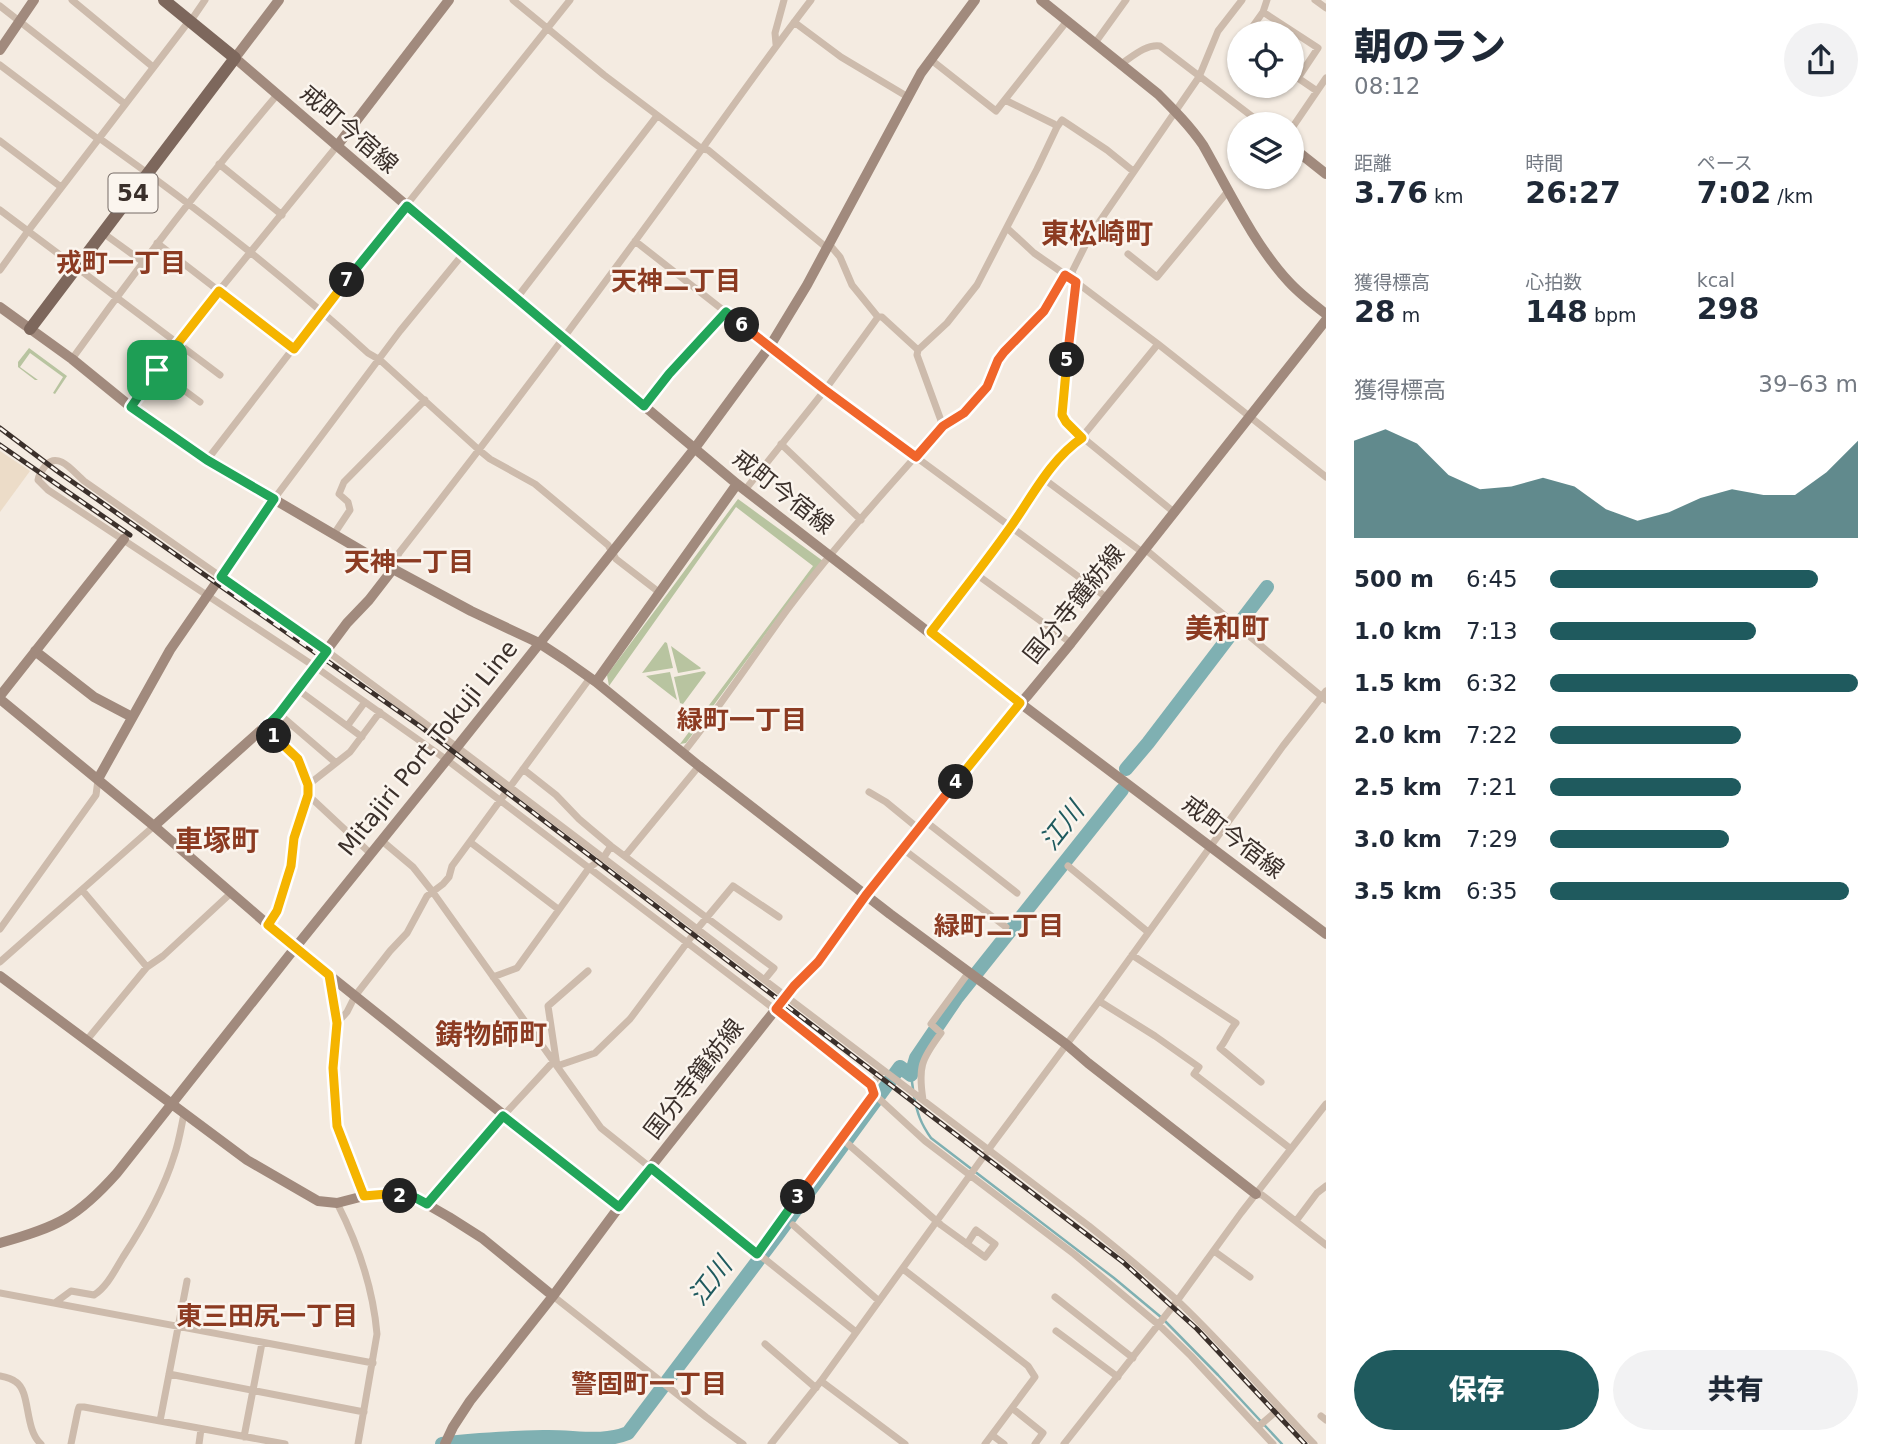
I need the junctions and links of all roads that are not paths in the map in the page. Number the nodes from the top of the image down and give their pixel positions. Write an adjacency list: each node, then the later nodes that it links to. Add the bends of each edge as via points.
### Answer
1 (34, 0): 20 (street)
2 (72, 0): 36 (street)
3 (164, 0): 25 (main road)
4 (205, 0): 25 (street)
5 (279, 0): 31 (street)
6 (449, 0): 52 (street)
7 (513, 0): 26 (street)
8 (570, 0): 26 (street)
9 (784, 0): 29 (street)
10 (811, 0): 24 (street)
11 (975, 0): 32 (street)
12 (1041, 0): 21 (street)
13 (1126, 0): 28 (street)
14 (1242, 0): 37 (street, via 1217,31)
15 (1267, 0): 19 (street)
16 (1315, 0): 18 (street)
17 (0, 6): 20 (street)
18 (1326, 8)
19 (1263, 12): 22 (street); 23 (street)
20 (19, 21): 30 (street); 44 (street)
21 (1067, 21): 28 (street); 43 (street)
22 (1257, 21)
23 (1277, 21)
24 (794, 22): 29 (street); 42 (street)
25 (188, 23): 31 (main road); 36 (street)
26 (547, 28): 48 (street); 62 (street)
27 (1304, 39): 35 (street, via 1318,48)
28 (1095, 43): 33 (street)
29 (776, 45): 53 (street)
30 (0, 50)
31 (235, 58): 41 (street, 戒町今宿線); 57 (main road, 54)
32 (930, 59): 42 (street); 43 (street, via 996,111)
33 (1121, 64): 37 (street, via 1146,48 1160,46); 45 (street)
34 (0, 65): 50 (street)
35 (1304, 65)
36 (153, 67): 44 (street)
37 (1199, 77): 45 (street); 46 (street)
38 (1326, 78): 40 (street)
39 (1304, 82): 40 (street)
40 (1317, 91): 47 (street)
41 (277, 94): 52 (street, 戒町今宿線); 55 (street)
42 (908, 97): 70 (street)
43 (1005, 100): 49 (street)
44 (125, 104): 50 (street)
45 (1175, 110): 56 (street); 60 (street, via 1194,131)
46 (1246, 112)
47 (1303, 112)
48 (657, 116): 53 (street); 81 (street)
49 (1057, 127): 56 (street, via 1062,120); 65 (street)
50 (99, 139): 57 (street); 59 (street)
51 (0, 141): 59 (street)
52 (337, 146): 62 (street, 戒町今宿線); 64 (street)
53 (702, 149): 68 (street); 70 (street)
54 (1304, 157): 58 (street)
55 (219, 164): 61 (street); 64 (street)
56 (1133, 171): 78 (street, via 1086,243 1072,272)
57 (148, 173): 61 (street); 67 (main road, 54)
58 (1326, 174)
59 (61, 187): 66 (street)
60 (1229, 190): 73 (street, via 1157,277); 85 (street, via 1276,266)
61 (188, 202): 69 (street); 71 (street)
62 (407, 206): 72 (street, 戒町今宿線); 83 (street)
63 (0, 210): 66 (street)
64 (282, 215): 71 (street)
65 (1007, 228): 77 (street); 94 (street, via 977,285)
66 (27, 231): 75 (street); 76 (street)
67 (103, 233): 74 (street); 75 (main road, 54)
68 (635, 241): 84 (street); 89 (street)
69 (157, 243): 74 (street); 79 (street)
70 (828, 246): 86 (street); 92 (street)
71 (251, 252): 79 (street); 83 (street)
72 (463, 254): 81 (street, 戒町今宿線); 96 (street)
73 (1128, 254)
74 (143, 262): 80 (street)
75 (76, 268): 80 (street); 88 (main road, 54)
76 (0, 270)
77 (1065, 275): 78 (street); 105 (street, via 1044,311 998,360 987,387 964,413)
78 (1076, 282): 91 (street); 106 (street, via 1061,406 1066,422)
79 (219, 291): 90 (street); 93 (street)
80 (117, 296): 90 (street); 95 (street)
81 (516, 299): 89 (street, 戒町今宿線)
82 (0, 307): 88 (street, Mitajiri Port Tokuji Line)
83 (323, 311): 93 (street); 96 (street)
84 (726, 312): 92 (street); 102 (street)
85 (1326, 314)
86 (878, 317): 94 (street); 99 (street)
87 (1326, 320): 104 (street, 国分寺鐘紡線)
88 (30, 328): 95 (street, Mitajiri Port Tokuji Line)
89 (562, 338): 102 (street, 戒町今宿線); 109 (street)
90 (177, 342): 97 (street); 98 (street)
91 (1158, 344): 104 (street); 106 (street)
92 (770, 346): 99 (street); 108 (street)
93 (294, 349): 111 (street)
94 (918, 350): 105 (street)
95 (72, 359): 103 (street, Mitajiri Port Tokuji Line)
96 (380, 360): 100 (street); 115 (street)
97 (157, 370): 101 (street); 103 (street)
98 (220, 375)
99 (825, 390): 107 (street); 110 (street)
100 (425, 400): 109 (street); 119 (street, via 344,482 339,494 350,510)
101 (200, 402)
102 (644, 406): 108 (street, 戒町今宿線)
103 (131, 407): 111 (street, Mitajiri Port Tokuji Line)
104 (1250, 416): 112 (street); 116 (street, 国分寺鐘紡線)
105 (943, 426): 110 (street)
106 (1082, 438): 113 (street); 116 (street)
107 (781, 444): 114 (street); 117 (street)
108 (695, 448): 114 (street, 戒町今宿線); 122 (street)
109 (479, 450): 122 (street, via 535,484); 124 (street, via 399,553)
110 (916, 457): 117 (street); 118 (street)
111 (207, 460): 115 (street, Mitajiri Port Tokuji Line)
112 (1326, 477)
113 (1044, 479): 118 (street); 121 (street)
114 (741, 487): 123 (street, 戒町今宿線); 127 (street)
115 (274, 499): 119 (street, Mitajiri Port Tokuji Line); 126 (street)
116 (1175, 513): 121 (street, 国分寺鐘紡線)
117 (861, 520): 123 (street)
118 (1011, 526): 125 (street); 129 (street)
119 (334, 534): 124 (street, Mitajiri Port Tokuji Line)
120 (124, 539): 126 (street, via 40,484 38,476 49,462 61,461); 128 (street); 133 (street)
121 (1143, 551): 129 (street, 国分寺鐘紡線); 138 (street)
122 (612, 552): 127 (street); 131 (street)
123 (830, 555): 130 (street, 戒町今宿線); 149 (street)
124 (393, 569): 131 (street, Mitajiri Port Tokuji Line); 134 (street)
125 (976, 574): 130 (street); 132 (street)
126 (221, 577): 128 (street); 134 (street)
127 (660, 593): 136 (street)
128 (208, 595): 135 (street); 144 (street)
129 (1106, 597): 132 (street, 国分寺鐘紡線)
130 (931, 632): 141 (street, 戒町今宿線)
131 (539, 643): 136 (street); 148 (street, Mitajiri Port Tokuji Line)
132 (1071, 643): 141 (street, 国分寺鐘紡線)
133 (35, 651): 139 (street); 144 (street, via 94,696)
134 (327, 651): 135 (street); 148 (street)
135 (314, 666): 137 (street); 140 (street)
136 (593, 680): 149 (street); 153 (street)
137 (298, 689): 143 (street); 145 (street)
138 (1325, 696): 165 (street)
139 (0, 697): 154 (street)
140 (365, 702): 142 (street); 145 (street)
141 (1020, 703): 160 (street, 国分寺鐘紡線); 165 (street, 戒町今宿線)
142 (380, 712): 147 (street); 150 (street)
143 (279, 714): 146 (street); 151 (street)
144 (132, 717): 154 (street)
145 (348, 726): 147 (street)
146 (265, 728): 155 (street, via 298,759); 161 (street)
147 (362, 737): 151 (street)
148 (457, 747): 150 (street, Mitajiri Port Tokuji Line); 156 (street)
149 (683, 753): 152 (street)
150 (447, 760): 159 (street); 162 (street, Mitajiri Port Tokuji Line)
151 (336, 763): 155 (street)
152 (699, 766): 168 (street); 176 (street)
153 (523, 769): 156 (street); 164 (street)
154 (98, 779): 161 (street); 183 (street, via 96,795)
155 (308, 785): 158 (street)
156 (511, 788): 159 (street); 169 (street)
157 (869, 792): 160 (street)
158 (308, 795): 167 (street); 180 (street, via 294,838 291,866)
159 (500, 800): 163 (street); 171 (street)
160 (922, 825): 166 (street, 国分寺鐘紡線); 175 (street)
161 (154, 826): 172 (street); 174 (street)
162 (381, 840): 167 (street, Mitajiri Port Tokuji Line); 173 (street)
163 (470, 842): 173 (street, via 449,877); 177 (street)
164 (611, 846): 168 (street); 169 (street)
165 (1211, 846): 184 (street); 185 (street, 戒町今宿線)
166 (903, 849): 176 (street, 国分寺鐘紡線); 181 (street)
167 (370, 853): 187 (street, Mitajiri Port Tokuji Line)
168 (625, 856): 178 (street)
169 (604, 857): 171 (street); 182 (street)
170 (1068, 866): 184 (street)
171 (589, 868): 177 (street); 186 (street)
172 (82, 890): 189 (street); 190 (street)
173 (432, 891): 195 (street); 197 (street, via 407,933)
174 (231, 893): 180 (street); 190 (street)
175 (1017, 893)
176 (866, 895): 192 (street); 198 (street, 国分寺鐘紡線, via 818,962)
177 (558, 909): 195 (street, via 517,968)
178 (707, 917): 179 (street, via 733,886); 182 (street); 196 (street, via 774,968)
179 (779, 917)
180 (268, 925): 187 (street)
181 (1006, 927)
182 (698, 928): 186 (street); 196 (street)
183 (0, 929)
184 (1149, 932): 188 (street)
185 (1326, 934)
186 (687, 943): 200 (street); 204 (street, via 630,1019 595,1053)
187 (295, 948): 193 (street); 211 (street, Mitajiri Port Tokuji Line)
188 (1132, 955): 199 (street); 206 (street, via 1236,1023 1220,1048)
189 (0, 962)
190 (147, 967): 202 (street)
191 (588, 971): 204 (street, via 548,1006)
192 (969, 972): 203 (street); 209 (street, via 930,1024 941,1033 921,1065)
193 (329, 975): 197 (street); 201 (street)
194 (0, 976): 202 (street)
195 (493, 977): 204 (street)
196 (765, 979): 198 (street)
197 (355, 996): 201 (street); 213 (street)
198 (786, 996): 200 (street, 国分寺鐘紡線); 205 (street)
199 (1099, 1001): 203 (street); 215 (street, via 1199,1067 1194,1074)
200 (776, 1009): 207 (street); 217 (street, 国分寺鐘紡線)
201 (337, 1023): 221 (street, via 333,1068 337,1126)
202 (86, 1041): 211 (street)
203 (1066, 1044): 216 (street); 220 (street)
204 (555, 1064): 213 (street); 217 (street, via 601,1128)
205 (883, 1070): 207 (street); 209 (street)
206 (1261, 1082)
207 (871, 1085): 208 (street)
208 (874, 1094): 218 (street); 232 (street)
209 (923, 1100): 216 (street)
210 (1326, 1104): 215 (street)
211 (171, 1105): 212 (street); 228 (street, Mitajiri Port Tokuji Line, via 82,1209 54,1226)
212 (184, 1114): 222 (street, via 258,1167 318,1201); 241 (street, via 163,1186 114,1271 94,1295 71,1291)
213 (503, 1116): 223 (street); 224 (street)
214 (848, 1144): 225 (street)
215 (1291, 1149): 220 (street)
216 (989, 1150): 218 (street); 240 (street)
217 (651, 1168): 224 (street, 国分寺鐘紡線); 232 (street)
218 (971, 1175): 225 (street); 242 (street)
219 (1326, 1186): 226 (street)
220 (1256, 1194): 226 (street); 231 (street)
221 (364, 1196): 222 (street); 223 (street, via 387,1194)
222 (337, 1203): 249 (street, via 361,1257 371,1295 377,1334)
223 (427, 1204): 237 (street, via 482,1238)
224 (619, 1207): 237 (street, 国分寺鐘紡線)
225 (937, 1221): 229 (street); 233 (street)
226 (1296, 1221): 230 (street)
227 (793, 1225): 239 (street)
228 (0, 1243)
229 (967, 1244)
230 (1326, 1245)
231 (1214, 1251): 234 (street); 240 (street)
232 (757, 1254): 245 (street)
233 (903, 1269): 239 (street); 255 (street, via 1028,1366 1035,1377)
234 (1250, 1277)
235 (187, 1280): 243 (street)
236 (0, 1293): 241 (street)
237 (553, 1296): 268 (street, 国分寺鐘紡線, via 470,1401); 269 (street)
238 (1055, 1297): 248 (street)
239 (880, 1301): 245 (street)
240 (1178, 1301): 242 (street); 256 (street)
241 (56, 1303): 243 (street)
242 (1159, 1325): 248 (street); 259 (street)
243 (177, 1326): 246 (street); 250 (street)
244 (1056, 1331): 252 (street)
245 (856, 1332): 253 (street)
246 (262, 1343): 249 (street); 254 (street)
247 (765, 1344): 253 (street)
248 (1133, 1358): 252 (street)
249 (373, 1363): 257 (street)
250 (169, 1374): 254 (street); 258 (street)
251 (0, 1376): 263 (street, via 17,1382 22,1390 32,1431)
252 (1118, 1377): 275 (street)
253 (818, 1385): 270 (street); 271 (street)
254 (252, 1390): 257 (street); 262 (street)
255 (1012, 1408): 261 (street); 274 (street, via 1043,1433)
256 (1280, 1408): 259 (street); 277 (street)
257 (364, 1412): 267 (street)
258 (160, 1421): 260 (street); 264 (street, via 79,1407)
259 (1258, 1427): 276 (street)
260 (201, 1429): 262 (street); 265 (street)
261 (992, 1435): 272 (street); 273 (street)
262 (244, 1437): 266 (street)
263 (41, 1444)
264 (71, 1444)
265 (199, 1444)
266 (285, 1444)
267 (358, 1444)
268 (445, 1444)
269 (743, 1444)
270 (771, 1444)
271 (905, 1444)
272 (985, 1444)
273 (1004, 1444)
274 (1035, 1444)
275 (1064, 1444)
276 (1273, 1444)
277 (1314, 1444)

